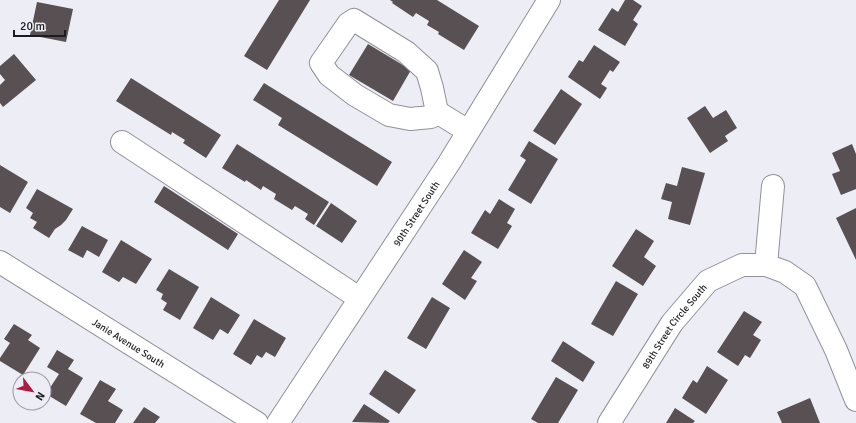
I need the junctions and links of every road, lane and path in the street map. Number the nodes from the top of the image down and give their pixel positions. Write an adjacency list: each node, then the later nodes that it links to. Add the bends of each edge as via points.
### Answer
1 (549, 0): 3 (street, 90th Street South)
2 (437, 112): 2 (street, via 431,117 410,119 389,115 354,95 329,75 321,63 348,24 354,20 406,52 427,71); 3 (street)
3 (468, 132): 8 (street, 90th Street South)
4 (122, 142): 8 (street)
5 (773, 186): 7 (street)
6 (0, 262): 10 (street, Janie Avenue South)
7 (766, 265): 9 (street, via 785,272 805,286 836,350); 12 (street, 89th Street Circle South, via 742,265 708,281 672,324)
8 (359, 298): 11 (street, 90th Street South)
9 (856, 400)
10 (257, 423)
11 (278, 423)
12 (610, 423)

